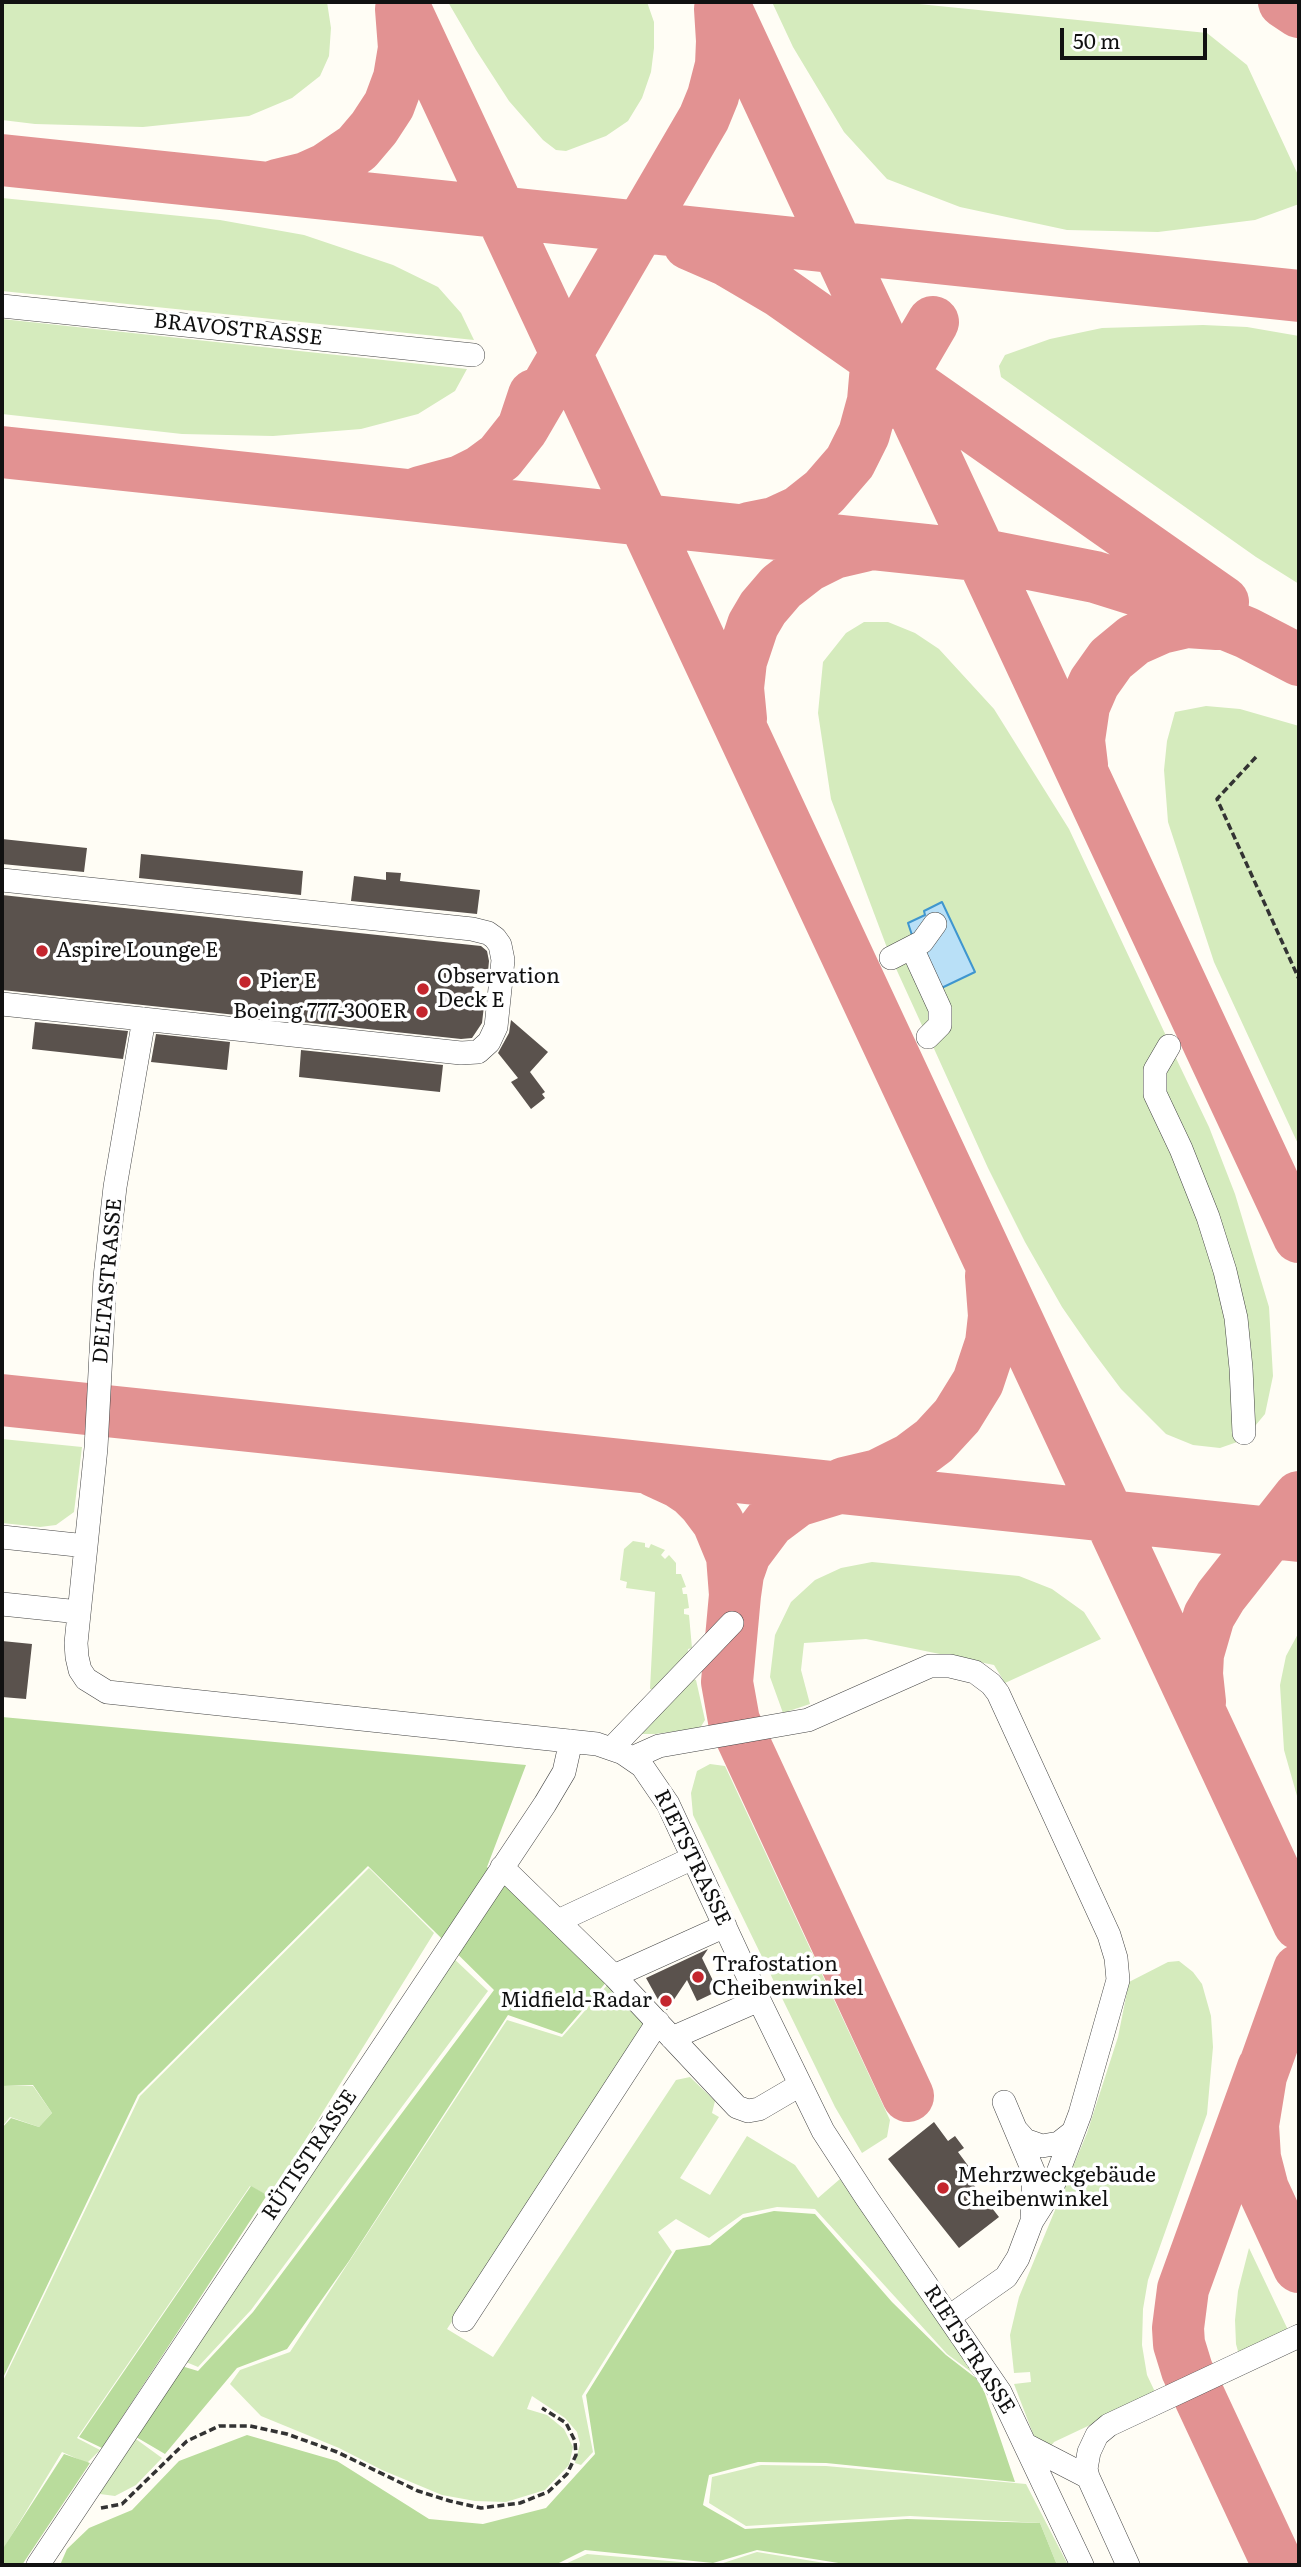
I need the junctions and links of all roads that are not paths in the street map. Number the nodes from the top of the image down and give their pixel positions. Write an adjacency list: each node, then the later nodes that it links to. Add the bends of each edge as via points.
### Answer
1 (2, 306): 2 (lane, BRAVOSTRASSE)
2 (473, 355)
3 (2, 880): 8 (lane, via 472,929 488,933 502,953 496,1027 478,1052)
4 (935, 924): 5 (lane)
5 (912, 948): 6 (lane); 9 (lane, via 940,1009 940,1025)
6 (891, 958)
7 (2, 1004): 8 (lane)
8 (144, 1019): 13 (lane, DELTASTRASSE, via 105,1277)
9 (928, 1037)
10 (1169, 1046): 11 (lane, via 1155,1070 1155,1094 1204,1205 1225,1271 1236,1318)
11 (1244, 1433)
12 (2, 1537): 13 (lane)
13 (86, 1546): 15 (lane)
14 (2, 1604): 15 (lane)
15 (79, 1612): 17 (lane, via 76,1643 80,1670 107,1692)
16 (732, 1623): 18 (lane)
17 (571, 1741): 18 (lane); 20 (lane, RÜTISTRASSE, via 564,1772)
18 (622, 1753): 19 (lane, RIETSTRASSE, via 642,1766 661,1790); 29 (lane, via 808,1720 930,1666 964,1668 991,1684 1106,1926 1116,1958 1113,2003)
19 (693, 1858): 21 (lane); 22 (lane, RIETSTRASSE)
20 (502, 1867): 21 (lane); 36 (lane, RÜTISTRASSE)
21 (558, 1920): 23 (lane)
22 (725, 1926): 23 (lane); 24 (lane, RIETSTRASSE)
23 (614, 1976): 25 (lane)
24 (759, 2000): 25 (lane); 26 (lane, RIETSTRASSE)
25 (665, 2030): 26 (lane, via 743,2110 759,2109); 32 (lane)
26 (800, 2085): 31 (lane, RIETSTRASSE, via 823,2131)
27 (1004, 2102): 28 (lane)
28 (1017, 2132): 29 (lane, via 1042,2146 1059,2144); 30 (lane, via 1034,2173)
29 (1073, 2132): 30 (lane, via 1051,2192)
30 (1032, 2221): 31 (lane, via 1006,2277)
31 (950, 2316): 34 (lane, RIETSTRASSE, via 1000,2392)
32 (464, 2320)
33 (1299, 2336): 35 (lane, via 1102,2430 1089,2452)
34 (1026, 2445): 35 (lane); 37 (lane, RIETSTRASSE)
35 (1088, 2477): 38 (lane)
36 (38, 2565)
37 (1082, 2565)
38 (1128, 2565)

